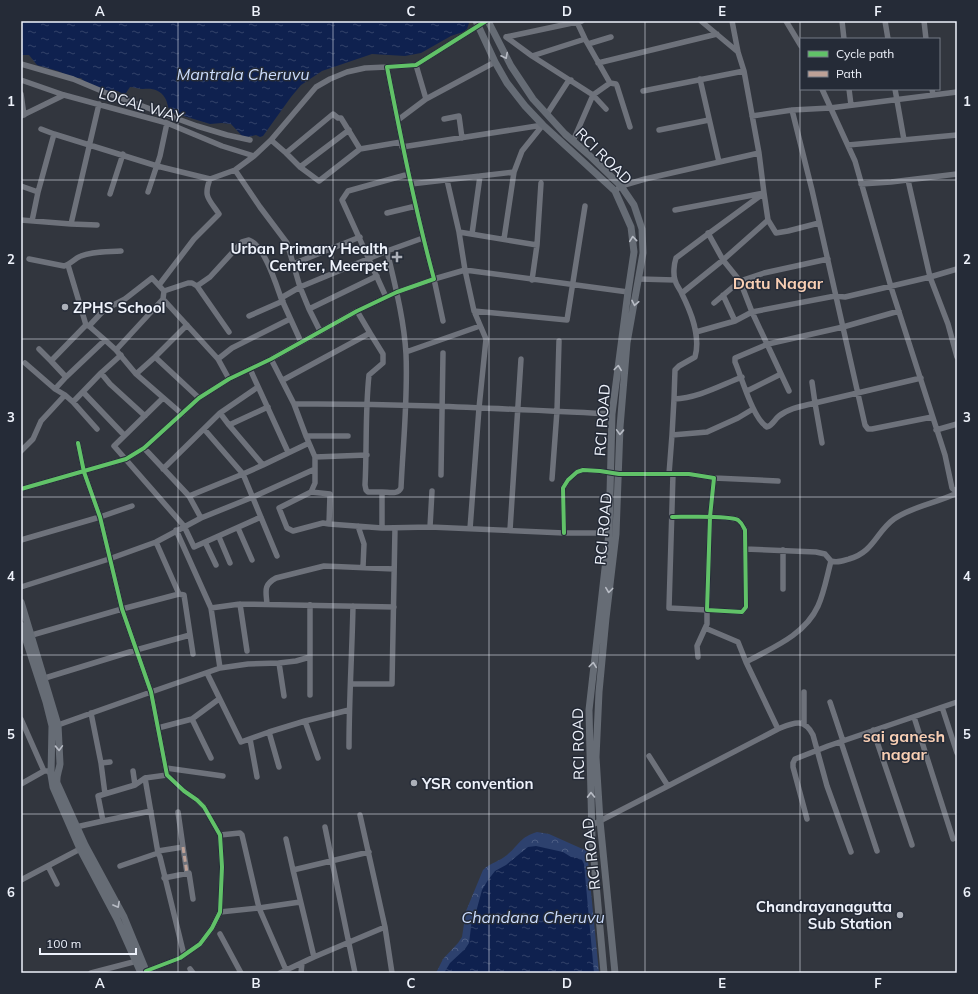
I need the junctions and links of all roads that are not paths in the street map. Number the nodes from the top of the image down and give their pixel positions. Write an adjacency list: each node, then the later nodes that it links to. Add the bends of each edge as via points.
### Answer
1 (487, 21): 9 (street); 45 (main road, RCI ROAD, one-way to 45, via 511,66 533,98)
2 (580, 21): 15 (street); 18 (street, via 506,37)
3 (701, 21): 10 (street)
4 (732, 21): 17 (street)
5 (786, 21): 16 (street)
6 (842, 21): 12 (street)
7 (885, 21): 13 (street)
8 (924, 21): 14 (street)
9 (477, 23): 19 (main road, RCI ROAD); 22 (street)
10 (717, 34): 17 (street); 20 (street)
11 (611, 37): 15 (street)
12 (844, 38)
13 (888, 38)
14 (926, 38)
15 (587, 41): 18 (street); 20 (street)
16 (800, 44)
17 (738, 52): 24 (street)
18 (532, 56): 27 (street)
19 (495, 62): 38 (street); 52 (main road, RCI ROAD, via 507,83)
20 (598, 62): 28 (street)
21 (21, 64): 60 (street, via 73,79 197,126)
22 (416, 65): 23 (street); 38 (street)
23 (387, 67): 49 (street); 61 (street, via 347,72 316,87)
24 (744, 71): 25 (street); 47 (street)
25 (700, 79): 32 (street); 50 (street)
26 (21, 80): 36 (street, LOCAL WAY)
27 (572, 80): 37 (street); 45 (street)
28 (610, 83): 37 (street); 53 (street, via 617,86)
29 (822, 90): 42 (street)
30 (849, 90): 41 (street)
31 (895, 90): 39 (street)
32 (643, 91)
33 (933, 92): 34 (street); 39 (street)
34 (957, 92)
35 (21, 94): 46 (street)
36 (64, 94): 40 (street, LOCAL WAY); 46 (street)
37 (592, 95): 43 (street); 63 (street)
38 (426, 99): 49 (street)
39 (897, 100): 41 (street); 62 (street)
40 (99, 104): 51 (street, LOCAL WAY); 66 (street)
41 (851, 105): 42 (street)
42 (830, 108): 44 (street); 65 (street)
43 (606, 109)
44 (792, 110): 47 (street); 100 (street)
45 (548, 114): 63 (main road, RCI ROAD)
46 (22, 116)
47 (752, 116): 69 (street)
48 (444, 119): 59 (street, via 459,116)
49 (398, 120): 64 (street)
50 (709, 120): 56 (street); 72 (street)
51 (167, 123): 71 (street, LOCAL WAY); 73 (street)
52 (542, 125): 59 (street); 76 (street, via 522,151); 90 (main road, RCI ROAD)
53 (630, 127)
54 (40, 129): 57 (street)
55 (349, 130): 67 (street); 68 (street, via 341,118 332,114); 74 (street)
56 (659, 130)
57 (54, 134): 66 (street); 88 (street)
58 (957, 135): 62 (street)
59 (462, 138): 64 (street)
60 (250, 140)
61 (271, 140): 68 (street); 71 (street)
62 (904, 140): 65 (street)
63 (573, 141): 87 (main road, RCI ROAD)
64 (402, 144): 67 (street); 77 (street)
65 (848, 145): 85 (street)
66 (90, 146): 70 (street); 101 (street)
67 (360, 149): 74 (street, via 319,181)
68 (286, 153): 74 (street)
69 (759, 153): 72 (street); 91 (street)
70 (123, 154): 73 (street); 92 (street)
71 (254, 156): 75 (street)
72 (719, 162): 87 (street)
73 (157, 166): 80 (street); 89 (street)
74 (300, 167)
75 (235, 170): 80 (street); 116 (street, via 287,243)
76 (514, 172): 79 (street); 108 (street)
77 (409, 174): 84 (street); 106 (street, via 348,191 342,200)
78 (957, 174): 82 (street)
79 (480, 176): 81 (street); 105 (street)
80 (210, 179): 127 (street, via 206,190 207,196 220,214 194,240)
81 (447, 180): 84 (street); 103 (street)
82 (908, 180): 85 (street); 121 (street)
83 (541, 183): 109 (street)
84 (411, 184): 93 (street)
85 (861, 184): 131 (street)
86 (21, 186): 88 (street)
87 (621, 186): 90 (street); 123 (main road, RCI ROAD, via 634,205 642,229 643,253)
88 (38, 192): 99 (street)
89 (148, 192)
90 (615, 192): 134 (main road, RCI ROAD, one-way to 90, via 634,252 631,226)
91 (764, 193): 95 (street); 98 (street); 104 (street)
92 (110, 194)
93 (416, 206): 96 (street); 107 (street)
94 (585, 206): 128 (street)
95 (675, 210)
96 (387, 213)
97 (21, 220): 99 (street)
98 (768, 220): 100 (street, via 776,233); 115 (street)
99 (32, 221): 101 (street)
100 (819, 223): 114 (street)
101 (71, 224): 102 (street)
102 (98, 226)
103 (459, 232): 105 (street); 119 (street)
104 (708, 233): 115 (street); 125 (street, via 676,258)
105 (472, 234): 108 (street)
106 (360, 237): 113 (street); 116 (street)
107 (423, 238): 111 (street); 122 (street)
108 (504, 239): 109 (street)
109 (537, 245): 124 (street)
110 (121, 251): 117 (street, via 87,254)
111 (387, 251): 113 (street); 133 (street)
112 (29, 259): 117 (street)
113 (370, 259): 120 (street); 130 (street)
114 (828, 259): 126 (street); 137 (street)
115 (723, 260): 126 (street); 135 (street)
116 (293, 264): 130 (street)
117 (68, 265): 151 (street)
118 (957, 269): 121 (street)
119 (465, 270): 122 (street); 124 (street); 144 (street)
120 (377, 276): 138 (street); 142 (street)
121 (930, 277): 131 (street); 169 (street, via 948,324)
122 (434, 279): 133 (street); 149 (street)
123 (639, 279): 125 (street); 235 (main road, RCI ROAD, one-way to 235, via 627,343)
124 (532, 280): 128 (street)
125 (675, 280): 135 (street)
126 (740, 281): 136 (street); 146 (street)
127 (159, 285): 132 (street); 151 (street, via 152,278 104,310)
128 (573, 285): 134 (street); 144 (street, via 567,320)
129 (197, 286): 132 (street, via 188,282); 140 (street, via 210,277 242,242 249,240 255,243 265,260); 156 (street)
130 (300, 287): 140 (street); 142 (street)
131 (891, 287): 137 (street, via 845,297); 145 (street)
132 (164, 291): 139 (street)
133 (397, 292): 138 (street); 165 (street)
134 (628, 292): 208 (main road, RCI ROAD, one-way to 134)
135 (682, 293): 157 (street)
136 (723, 295): 141 (street); 150 (street)
137 (835, 296): 146 (street); 154 (street)
138 (386, 297): 143 (street)
139 (162, 299): 152 (street); 164 (street)
140 (282, 299): 147 (street); 148 (street)
141 (714, 304)
142 (309, 309): 155 (street)
143 (357, 311): 155 (street); 158 (street)
144 (474, 311): 153 (street)
145 (900, 311): 154 (street); 181 (street)
146 (752, 312): 150 (street); 162 (street)
147 (250, 316)
148 (290, 319): 161 (street); 170 (street, via 232,348)
149 (443, 321)
150 (735, 321): 157 (street)
151 (88, 325): 159 (street); 173 (street)
152 (187, 325): 168 (street); 170 (street)
153 (480, 326): 165 (street); 202 (street, via 486,339)
154 (843, 327): 162 (street); 190 (street)
155 (320, 331): 161 (street)
156 (229, 332)
157 (696, 332): 194 (street, via 695,356 675,370)
158 (370, 333): 183 (street); 196 (street, via 384,358 383,363 369,375)
159 (105, 340): 164 (street); 179 (street)
160 (558, 341): 205 (street)
161 (301, 342): 171 (street)
162 (768, 344): 178 (street); 180 (street, via 735,358)
163 (39, 349): 173 (street)
164 (116, 350): 167 (street)
165 (406, 352): 199 (street)
166 (443, 353): 200 (street)
167 (121, 355): 176 (street); 177 (street)
168 (155, 357): 177 (street); 193 (street)
169 (957, 357)
170 (218, 359): 182 (street)
171 (271, 359): 175 (street); 183 (street)
172 (520, 359): 203 (street)
173 (51, 361): 179 (street)
174 (25, 363): 186 (street)
175 (250, 369): 182 (street); 185 (street)
176 (101, 373): 189 (street); 209 (street)
177 (136, 374): 192 (street)
178 (781, 374): 187 (street); 188 (street)
179 (66, 377): 186 (street)
180 (742, 377): 187 (street); 194 (street, via 698,396)
181 (921, 378): 190 (street); 210 (street)
182 (229, 379): 193 (street)
183 (283, 380): 198 (street)
184 (812, 382): 197 (street)
185 (258, 387): 201 (street); 206 (street)
186 (55, 389): 191 (street)
187 (747, 391): 204 (street)
188 (789, 391)
189 (82, 392): 195 (street); 216 (street)
190 (858, 393): 197 (street); 210 (street, via 868,429)
191 (65, 396): 195 (street); 224 (street, via 41,421 33,439)
192 (163, 398): 207 (street); 209 (street)
193 (200, 398): 207 (street)
194 (674, 399): 217 (street)
195 (73, 402): 213 (street)
196 (366, 403): 198 (street); 199 (street); 226 (street)
197 (815, 403): 204 (street, via 791,409 767,427); 221 (street)
198 (294, 404): 218 (street)
199 (405, 404): 200 (street); 244 (street, via 401,488 397,493)
200 (442, 406): 202 (street); 237 (street)
201 (268, 407): 212 (street); 225 (street)
202 (479, 408): 203 (street); 261 (street)
203 (517, 409): 205 (street); 263 (street)
204 (753, 409): 217 (street, via 707,432)
205 (557, 411): 208 (street); 239 (street)
206 (220, 413): 212 (street); 214 (street)
207 (182, 414): 223 (street)
208 (612, 414): 234 (main road, RCI ROAD)
209 (145, 416): 216 (street)
210 (932, 417): 215 (street)
211 (957, 424): 215 (street)
212 (229, 425): 229 (street)
213 (97, 428)
214 (204, 429): 230 (street); 233 (street)
215 (936, 430): 245 (street, via 945,455 952,488)
216 (124, 435): 228 (street, via 114,446)
217 (672, 435): 236 (street)
218 (306, 436): 219 (street); 222 (street)
219 (348, 436)
220 (78, 443): 232 (street)
221 (822, 443)
222 (309, 444): 225 (street); 227 (street)
223 (144, 448): 228 (street); 230 (street)
224 (21, 451)
225 (288, 452): 229 (street)
226 (367, 455): 227 (street); 244 (street, via 366,490)
227 (315, 457): 231 (street)
228 (126, 459): 232 (street); 255 (street)
229 (263, 464): 233 (street)
230 (163, 469): 246 (street)
231 (315, 469): 243 (street, via 315,483); 247 (street)
232 (84, 472): 241 (street); 249 (street)
233 (243, 474): 246 (street); 247 (street)
234 (610, 474): 235 (street); 264 (street, via 583,470 576,472 568,480 562,496); 265 (main road, RCI ROAD)
235 (619, 474): 236 (street); 354 (main road, RCI ROAD, one-way to 354, via 616,534 598,699 596,757)
236 (671, 474): 238 (street); 251 (street)
237 (441, 475)
238 (714, 478): 240 (street); 252 (street)
239 (552, 479)
240 (778, 481)
241 (21, 489)
242 (432, 491): 257 (street)
243 (311, 492): 254 (street, via 330,494); 254 (street, via 279,508 287,528 293,531)
244 (382, 492): 259 (street)
245 (957, 492): 275 (street, via 894,519 862,554 840,562)
246 (189, 496): 253 (street)
247 (253, 497): 250 (street); 253 (street)
248 (132, 506): 249 (street)
249 (100, 517): 267 (street); 273 (street)
250 (262, 517): 258 (street); 272 (street)
251 (672, 517): 252 (street); 291 (street, via 669,608)
252 (710, 517): 270 (street, via 737,519 745,530); 291 (street)
253 (201, 518): 255 (street)
254 (328, 524): 256 (street)
255 (184, 526): 262 (street); 269 (street, via 194,547)
256 (358, 526): 259 (street); 278 (street, via 364,544)
257 (430, 527): 260 (street); 261 (street)
258 (238, 528): 266 (street); 274 (street)
259 (382, 528): 260 (street)
260 (395, 528): 279 (street)
261 (470, 529): 263 (street)
262 (176, 530): 268 (street); 289 (street)
263 (510, 530): 264 (street)
264 (564, 533): 265 (street)
265 (609, 533): 356 (main road, RCI ROAD, one-way to 265, via 589,710)
266 (219, 537): 269 (street); 276 (street)
267 (21, 540)
268 (156, 542): 273 (street); 282 (street)
269 (205, 542): 277 (street)
270 (745, 549): 271 (street); 291 (street, via 744,610)
271 (783, 550): 275 (street, via 825,554); 281 (street)
272 (277, 556)
273 (109, 558): 280 (street); 290 (street)
274 (252, 560)
275 (831, 561): 301 (street, via 818,606 809,620 782,643)
276 (230, 563)
277 (216, 565)
278 (363, 567): 279 (street); 285 (street, via 324,566 276,578 267,585)
279 (394, 569): 288 (street)
280 (21, 586)
281 (783, 589)
282 (179, 594): 290 (street); 295 (street, via 184,595)
283 (21, 602): 294 (main road)
284 (240, 604): 285 (street); 289 (street); 297 (street)
285 (267, 604): 286 (street)
286 (310, 605): 287 (street); 299 (street)
287 (352, 606): 288 (street); 306 (street)
288 (394, 607): 306 (street, via 392,684)
289 (211, 608): 303 (street)
290 (122, 609): 294 (street); 296 (street)
291 (707, 610): 293 (street)
292 (21, 625): 341 (main road, via 52,726)
293 (705, 628): 300 (street, via 698,646); 301 (street, via 738,642)
294 (32, 635): 305 (main road)
295 (190, 635): 296 (street); 298 (street)
296 (136, 650): 305 (street); 307 (street)
297 (247, 651)
298 (193, 654)
299 (310, 656): 302 (street); 309 (street)
300 (698, 657)
301 (746, 662): 324 (street)
302 (279, 663): 303 (street); 310 (street)
303 (220, 668): 304 (street)
304 (207, 673): 307 (street); 311 (street)
305 (45, 678): 322 (main road)
306 (351, 684): 315 (street)
307 (151, 692): 316 (street); 323 (street)
308 (804, 692): 321 (street)
309 (310, 695)
310 (284, 696)
311 (219, 699): 319 (street); 327 (street, via 241,742)
312 (830, 702): 328 (street)
313 (957, 702): 314 (street)
314 (942, 707): 317 (street); 331 (street)
315 (349, 710): 320 (street); 329 (street)
316 (91, 713): 322 (street); 336 (street)
317 (914, 717): 325 (street); 361 (street)
318 (21, 719): 339 (street)
319 (192, 719): 323 (street); 333 (street)
320 (305, 720): 326 (street); 334 (street)
321 (804, 724): 324 (street, via 793,723); 330 (street, via 813,735)
322 (58, 725): 341 (main road, one-way to 341, via 59,770)
323 (158, 728): 338 (street)
324 (778, 729): 348 (street)
325 (873, 730): 328 (street); 362 (street)
326 (269, 732): 327 (street); 337 (street)
327 (250, 739): 344 (street)
328 (842, 741): 330 (street); 365 (street)
329 (349, 747)
330 (816, 751): 353 (street, via 795,759 793,763); 368 (street)
331 (957, 753)
332 (649, 756): 348 (street)
333 (211, 758)
334 (318, 758)
335 (110, 762): 336 (street)
336 (101, 763): 349 (street)
337 (279, 767)
338 (166, 768): 342 (street); 343 (street)
339 (44, 771): 341 (street); 346 (street)
340 (133, 771): 347 (street)
341 (54, 775): 357 (main road); 364 (main road, via 53,787)
342 (167, 775): 345 (street); 359 (street, via 204,807)
343 (223, 776)
344 (258, 777)
345 (145, 778): 347 (street); 350 (street)
346 (21, 784)
347 (135, 785): 349 (street)
348 (668, 786): 354 (street)
349 (105, 794): 355 (street, via 98,796)
350 (151, 811): 355 (street); 366 (street)
351 (178, 812): 363 (street)
352 (360, 816): 367 (street)
353 (807, 819)
354 (600, 820): 356 (street); 397 (main road, RCI ROAD)
355 (103, 821): 357 (street)
356 (592, 825): 396 (main road, RCI ROAD)
357 (76, 827): 389 (main road, one-way to 389, via 124,917)
358 (325, 827): 369 (street)
359 (220, 835): 379 (street, via 242,834); 380 (street)
360 (286, 839): 372 (street)
361 (953, 839)
362 (912, 845)
363 (183, 847): 366 (street); 373 (street)
364 (80, 849): 370 (street); 386 (main road)
365 (877, 851)
366 (158, 852): 371 (street); 374 (street)
367 (369, 852): 369 (street); 381 (street)
368 (852, 852)
369 (332, 861): 372 (street); 383 (street)
370 (48, 866): 375 (street); 376 (street)
371 (120, 866)
372 (293, 870): 378 (street)
373 (187, 873): 374 (street); 377 (street)
374 (164, 878): 384 (street)
375 (21, 880)
376 (57, 884)
377 (193, 899)
378 (300, 902): 379 (street); 385 (street)
379 (259, 908): 380 (street); 390 (street)
380 (220, 912): 384 (street, via 200,944)
381 (385, 927): 383 (street); 395 (street)
382 (220, 934): 392 (street)
383 (348, 943): 385 (street); 394 (street)
384 (184, 955): 389 (street)
385 (314, 957): 387 (street)
386 (137, 961): 388 (street); 389 (main road)
387 (302, 962): 390 (street); 393 (street)
388 (106, 971): 391 (street)
389 (145, 972)
390 (283, 972)
391 (91, 973)
392 (241, 973)
393 (301, 973)
394 (354, 973)
395 (392, 973)
396 (604, 973)
397 (615, 973)

